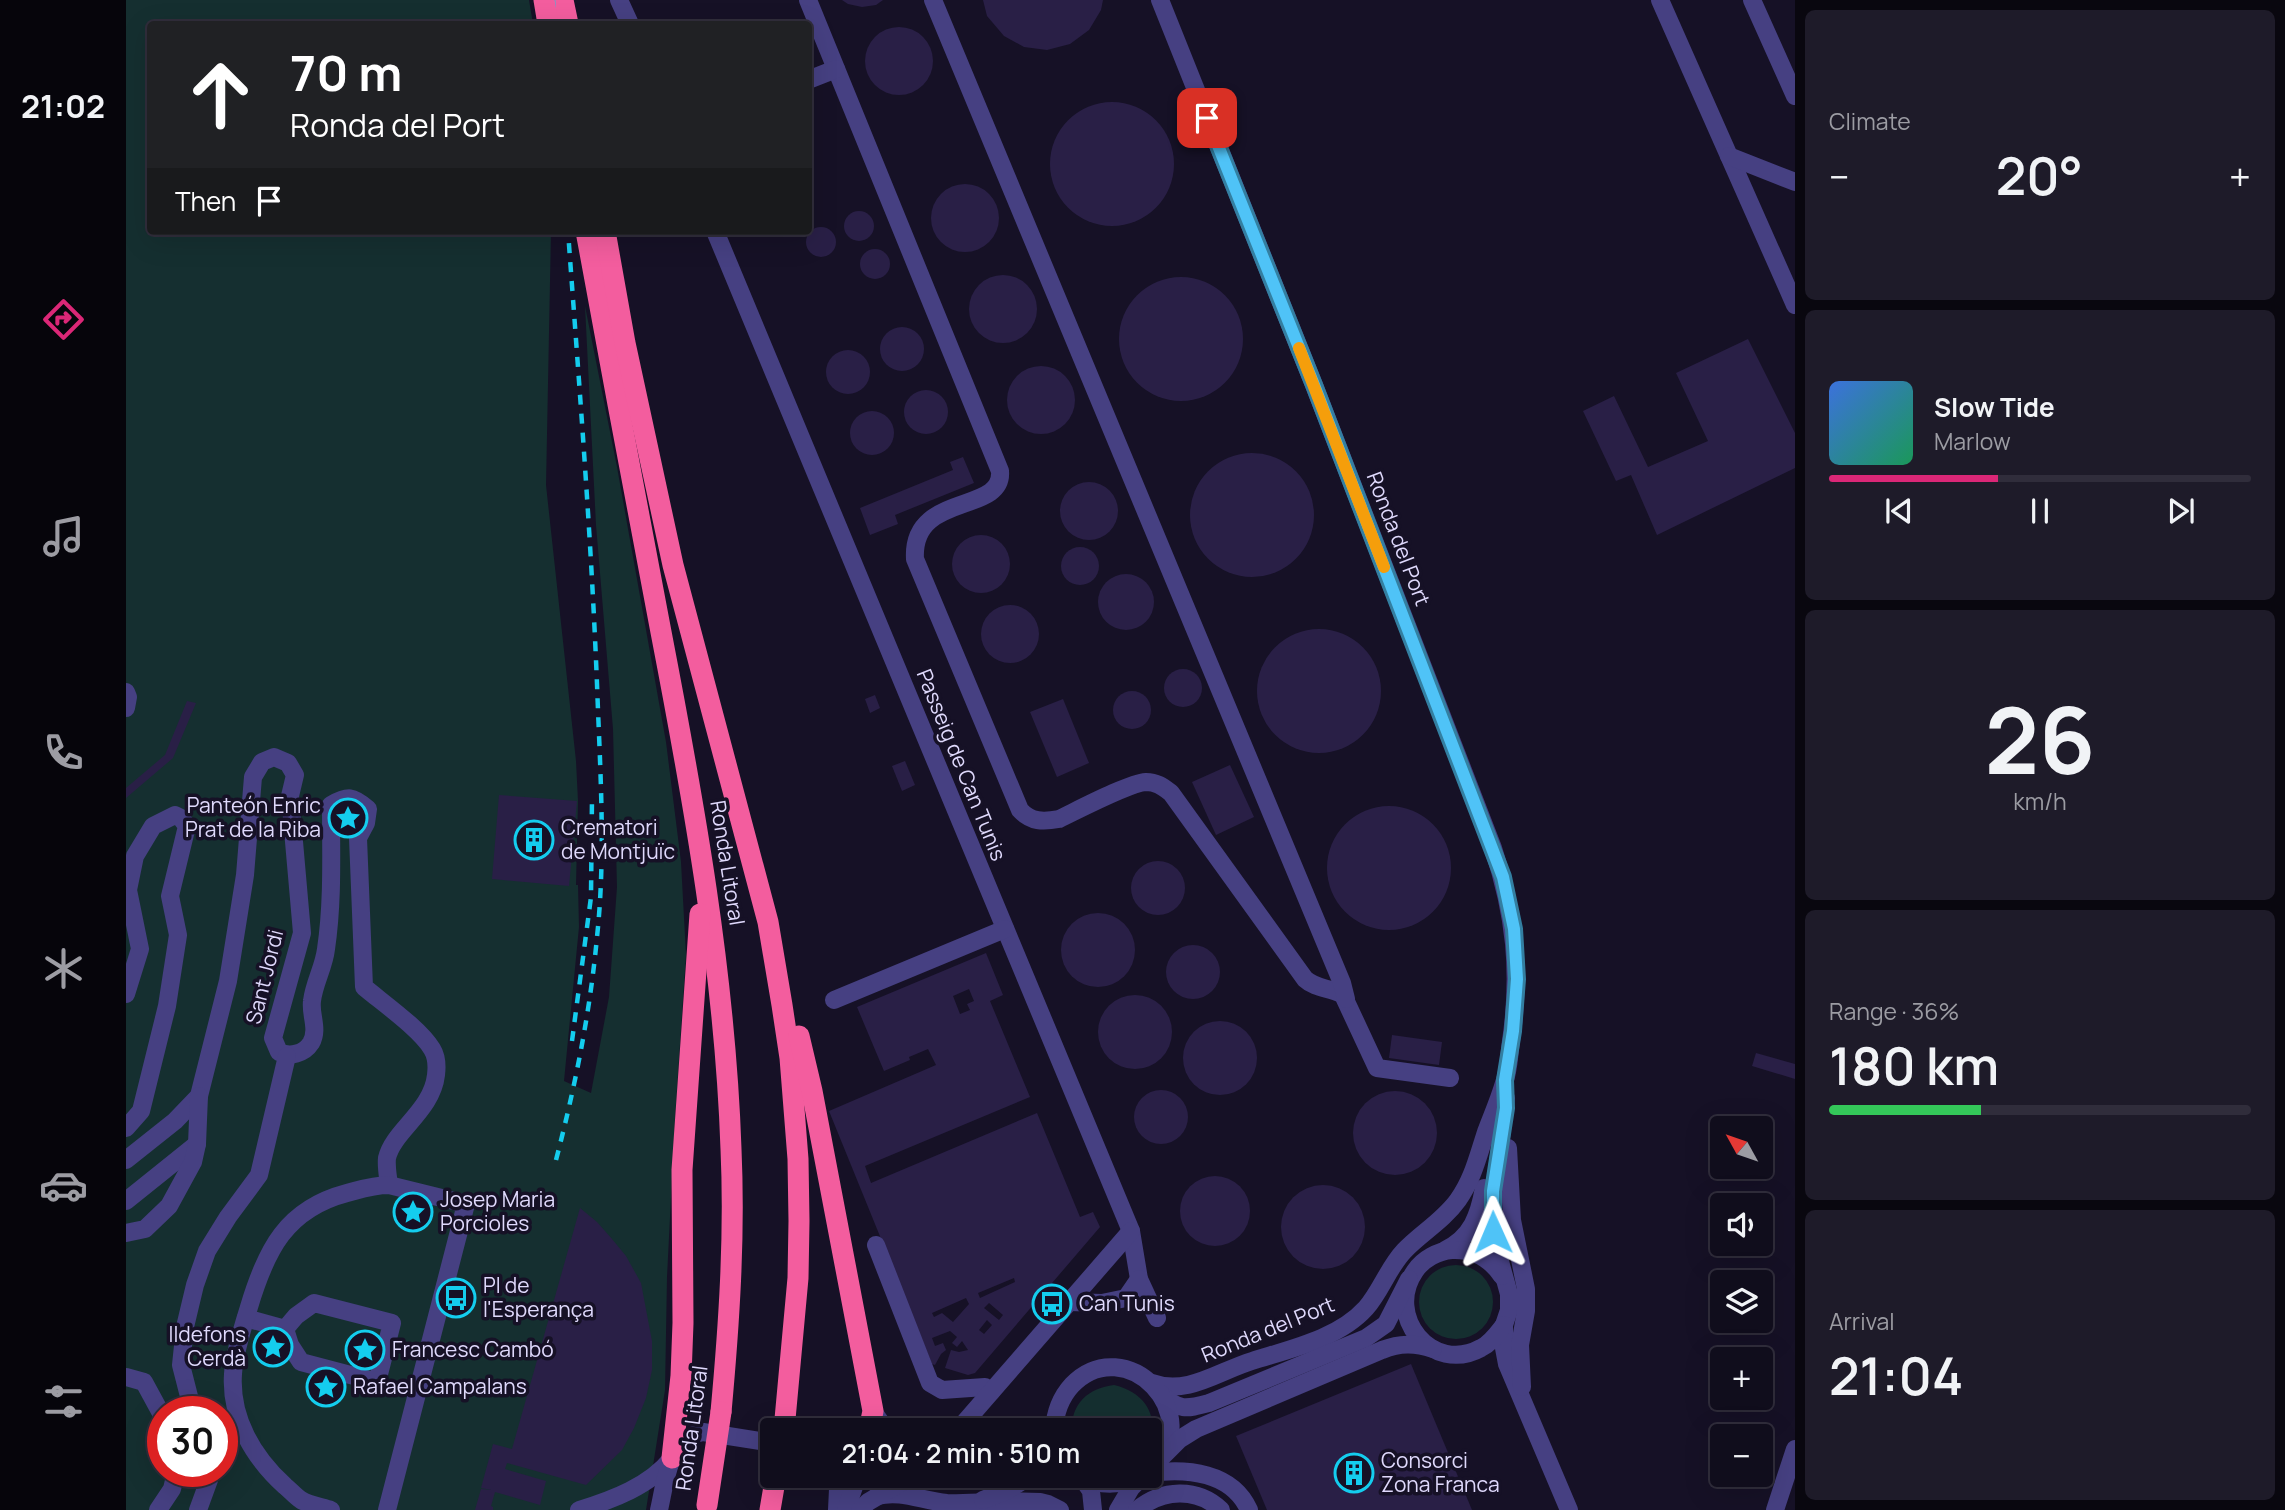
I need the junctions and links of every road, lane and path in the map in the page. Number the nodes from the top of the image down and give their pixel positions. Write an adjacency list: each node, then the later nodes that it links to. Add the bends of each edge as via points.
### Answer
1 (544, 0): 9 (highway, bridge)
2 (563, 0): 10 (highway)
3 (620, 0): 11 (street)
4 (808, 0): 12 (street)
5 (933, 0): 28 (street)
6 (1160, 0): 33 (street, Ronda del Port, via 1503,877 1514,929 1517,979)
7 (1660, 0): 15 (street)
8 (1752, 0): 14 (street)
9 (548, 21)
10 (567, 21)
11 (628, 21)
12 (836, 69): 13 (street); 28 (street, via 1000,471 995,489 931,517 919,532 915,550 918,569 1016,803 1026,816 1049,821 1139,783 1163,787 1305,979 1319,989 1338,991)
13 (812, 78)
14 (1795, 95)
15 (1729, 156): 16 (street); 20 (street)
16 (1795, 182)
17 (587, 235): 21 (highway, Ronda Litoral)
18 (605, 235): 21 (highway, Ronda Litoral)
19 (717, 235): 26 (street, Passeig de Can Tunis)
20 (1795, 305)
21 (616, 344): 24 (highway, Ronda Litoral); 25 (highway, Ronda Litoral)
22 (126, 692): 23 (street)
23 (126, 708)
24 (702, 859): 67 (highway, via 682,1170 681,1376); 82 (highway, Ronda Litoral, bridge, via 718,979 731,1150 731,1288 721,1412)
25 (768, 922): 59 (highway, Ronda Litoral, via 790,1058 798,1159 798,1278); 60 (highway, via 811,1091)
26 (1004, 929): 29 (street); 39 (street, Passeig de Can Tunis)
27 (126, 994): 34 (street, via 139,949 128,890 135,856 153,826 175,815 187,826 170,896 178,935 142,1111)
28 (1346, 999): 31 (street, via 1377,1068)
29 (834, 1000)
30 (287, 1056): 32 (street, Sant Jordi, via 279,1052 273,1038 302,933 290,796 295,775 288,763 274,758 262,762 253,777 245,875 228,981); 37 (street, via 302,1052 315,1031 312,1003 328,931 331,805 344,798 358,799 368,809 358,838 365,987 423,1037 434,1052 437,1067 435,1086 387,1156); 56 (street, via 259,1175 206,1251 195,1285 181,1365)
31 (1450, 1078)
32 (199, 1096): 35 (street); 36 (street, Sant Jordi)
33 (1501, 1108): 42 (street, via 1477,1216 1466,1237); 43 (street, via 1492,1211); 53 (street, Ronda del Port, via 1457,1202 1403,1252 1354,1319 1330,1334 1189,1386); 58 (street, via 1512,1220 1526,1289 1520,1345)
34 (126, 1128)
35 (197, 1144): 38 (street); 40 (street, via 193,1162 169,1206 145,1229)
36 (126, 1160)
37 (389, 1185): 47 (street, via 334,1196 301,1213 261,1268); 86 (street, via 466,1204)
38 (126, 1201)
39 (1131, 1231): 44 (street, Passeig de Can Tunis); 46 (street)
40 (126, 1233)
41 (876, 1245): 54 (street, via 930,1383 942,1390 985,1387)
42 (1440, 1253): 43 (street, via 1465,1250 1481,1255); 45 (street, via 1432,1255)
43 (1504, 1278): 49 (street, via 1509,1302)
44 (1139, 1279): 46 (street, via 1126,1298); 48 (street, Passeig de Can Tunis)
45 (1409, 1279): 51 (street, via 1405,1311 1410,1326); 53 (street, via 1385,1324 1366,1338 1209,1403 1182,1408)
46 (1069, 1302): 54 (street)
47 (246, 1318): 50 (street); 81 (street, via 233,1374 239,1423 275,1477)
48 (1157, 1318)
49 (1504, 1325): 51 (street, via 1481,1348 1465,1354); 58 (street, via 1507,1364)
50 (285, 1329): 50 (street, via 300,1362 377,1382 392,1323 314,1304)
51 (1433, 1349): 68 (street, via 1405,1344 1382,1350 1196,1429)
52 (126, 1377): 55 (street, via 144,1382)
53 (1156, 1389): 57 (street, via 1134,1372 1104,1368 1084,1375); 66 (street, via 1171,1422)
54 (991, 1392): 61 (street)
55 (152, 1396)
56 (189, 1396)
57 (1062, 1398): 62 (street); 63 (street)
58 (1522, 1398): 99 (street)
59 (785, 1418)
60 (870, 1418)
61 (968, 1418)
62 (1050, 1418)
63 (1056, 1418)
64 (760, 1442): 67 (street, via 703,1432 677,1447)
65 (1795, 1449): 100 (street)
66 (1162, 1451)
67 (672, 1458): 87 (street, via 644,1483); 88 (street)
68 (1162, 1458)
69 (1162, 1470): 98 (street, via 1220,1479 1236,1489)
70 (172, 1487): 83 (street)
71 (206, 1487): 84 (street)
72 (774, 1488): 89 (highway)
73 (838, 1488): 90 (street)
74 (854, 1488): 91 (street)
75 (891, 1488): 79 (street)
76 (1011, 1488): 80 (street)
77 (1089, 1488): 94 (street)
78 (1131, 1488): 95 (street)
79 (877, 1496): 80 (street, via 903,1493 933,1502); 92 (street)
80 (974, 1504): 93 (street, via 1040,1502)
81 (307, 1506): 85 (street)
82 (706, 1507)
83 (158, 1510)
84 (198, 1510)
85 (331, 1510)
86 (387, 1510)
87 (579, 1510)
88 (659, 1510)
89 (770, 1510)
90 (837, 1510)
91 (846, 1510)
92 (860, 1510)
93 (1059, 1510)
94 (1093, 1510)
95 (1118, 1510)
96 (1137, 1510): 97 (street, via 1163,1495 1182,1493 1202,1497)
97 (1222, 1510)
98 (1249, 1510)
99 (1569, 1510)
100 (1775, 1510)

